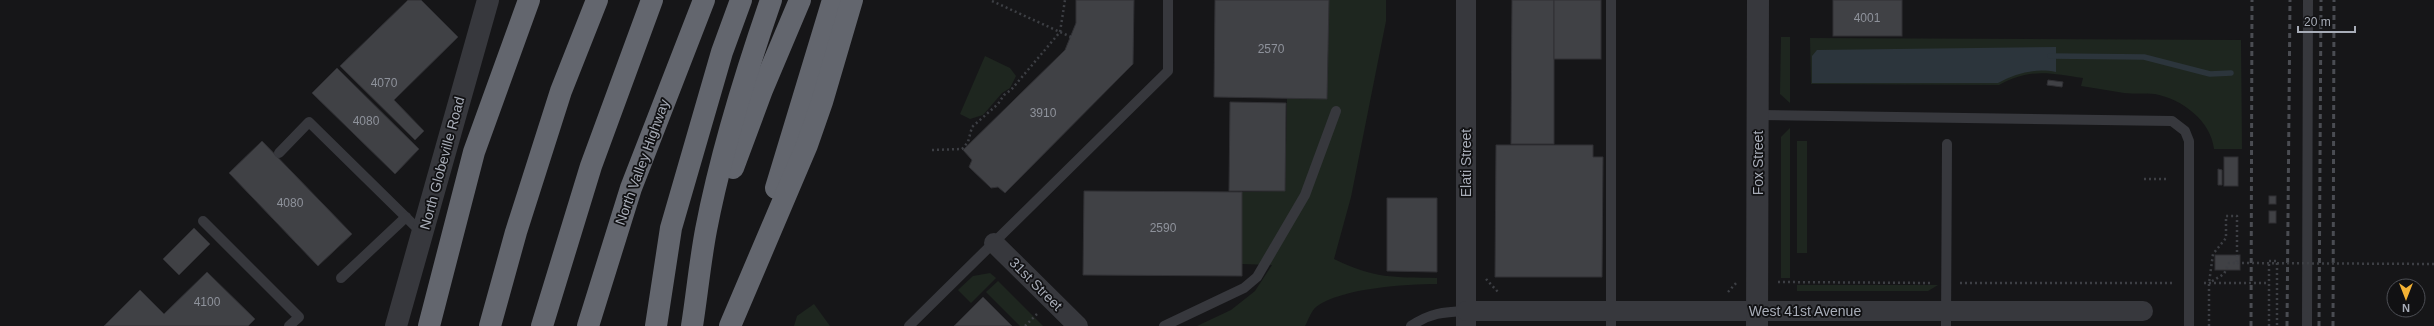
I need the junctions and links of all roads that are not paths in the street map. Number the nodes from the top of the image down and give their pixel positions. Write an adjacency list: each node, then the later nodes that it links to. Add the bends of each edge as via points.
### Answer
1 (488, 0): 22 (street, North Globeville Road)
2 (529, 0): 34 (highway, via 474,152)
3 (597, 0): 35 (highway, via 554,112 516,232)
4 (652, 0): 36 (highway, via 591,166)
5 (704, 0): 37 (highway, North Valley Highway, via 631,188)
6 (741, 0): 38 (highway, via 722,52 671,228)
7 (771, 0): 26 (highway, via 720,165 706,231)
8 (800, 0): 26 (highway, via 736,158 717,217)
9 (833, 0): 24 (highway)
10 (852, 0): 24 (highway, via 807,145)
11 (1168, 0): 23 (lane, via 1168,71)
12 (1466, 0): 28 (street, Elati Street)
13 (1611, 0): 29 (lane)
14 (1758, 0): 17 (street, Fox Street)
15 (2308, 0): 46 (lane)
16 (1336, 111): 43 (lane, via 1305,195 1257,277 1244,288)
17 (1758, 115): 30 (street, Fox Street); 45 (lane, via 2172,121 2185,130 2189,141)
18 (1947, 144): 31 (lane)
19 (279, 153): 20 (lane, via 309,122)
20 (406, 217): 22 (lane); 25 (lane)
21 (203, 221): 32 (lane, via 299,317)
22 (423, 234): 33 (street, North Globeville Road)
23 (994, 243): 41 (lane); 42 (street, 31st Street)
24 (750, 276): 40 (highway)
25 (341, 278)
26 (698, 292): 39 (highway)
27 (2143, 311): 31 (street, West 41st Avenue)
28 (1466, 319): 29 (street, West 41st Avenue); 44 (lane, via 1443,312 1424,316)
29 (1611, 319): 30 (street, West 41st Avenue)
30 (1757, 319): 31 (street, West 41st Avenue)
31 (1946, 319)
32 (289, 326)
33 (396, 326)
34 (429, 326)
35 (490, 326)
36 (542, 326)
37 (588, 326)
38 (656, 326)
39 (692, 326)
40 (730, 326)
41 (909, 326)
42 (1078, 326)
43 (1164, 326)
44 (1411, 326)
45 (2189, 326)
46 (2307, 326)

